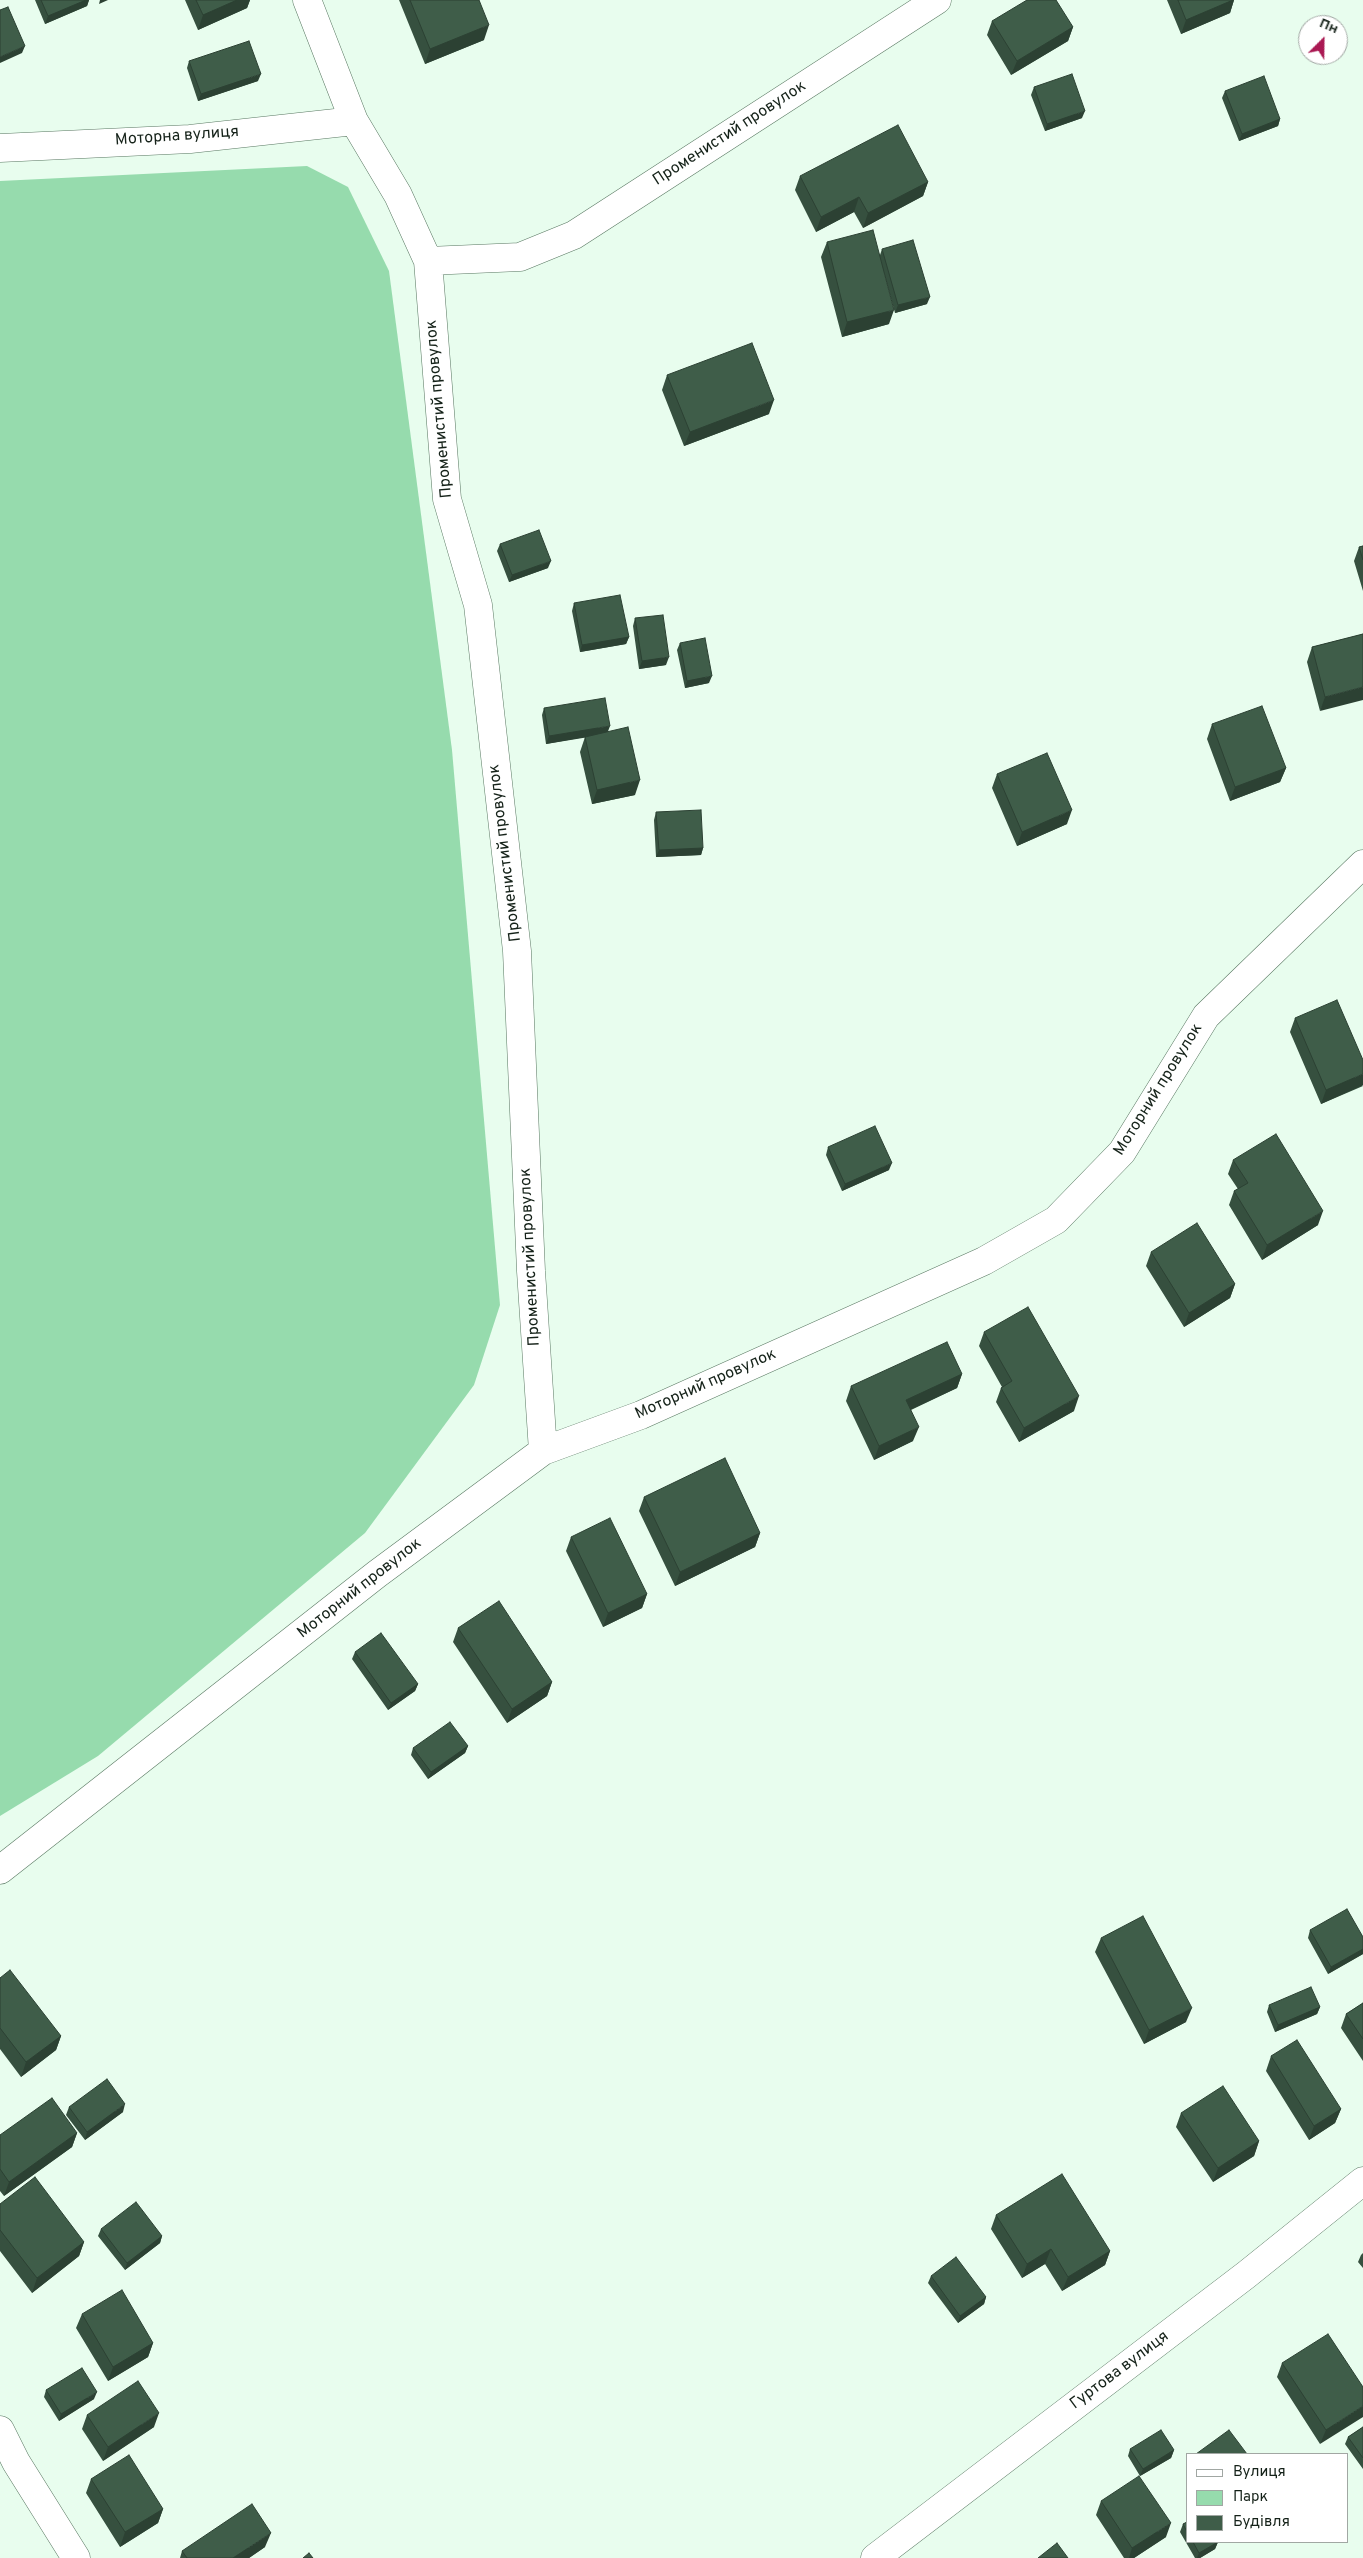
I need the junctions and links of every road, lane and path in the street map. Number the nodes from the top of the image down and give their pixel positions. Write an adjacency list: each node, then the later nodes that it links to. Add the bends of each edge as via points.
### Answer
1 (307, 0): 3 (street, Променистий провулок)
2 (938, 0): 5 (street, Променистий провулок, via 574,235 520,257)
3 (354, 121): 4 (street, Моторна вулиця, via 190,139); 5 (street, Променистий провулок, via 398,195)
4 (0, 148)
5 (428, 261): 7 (street, Променистий провулок, via 447,499 478,605 518,951 531,1271)
6 (1363, 864): 7 (street, Моторний провулок, via 1206,1016 1122,1152 1056,1220 975,1265 641,1415)
7 (543, 1451): 8 (street, Моторний провулок, via 377,1574)
8 (0, 1870)
9 (1363, 2181): 12 (street, Гуртова вулиця, via 1238,2281)
10 (0, 2430): 11 (street, via 16,2462)
11 (76, 2558)
12 (875, 2558)

